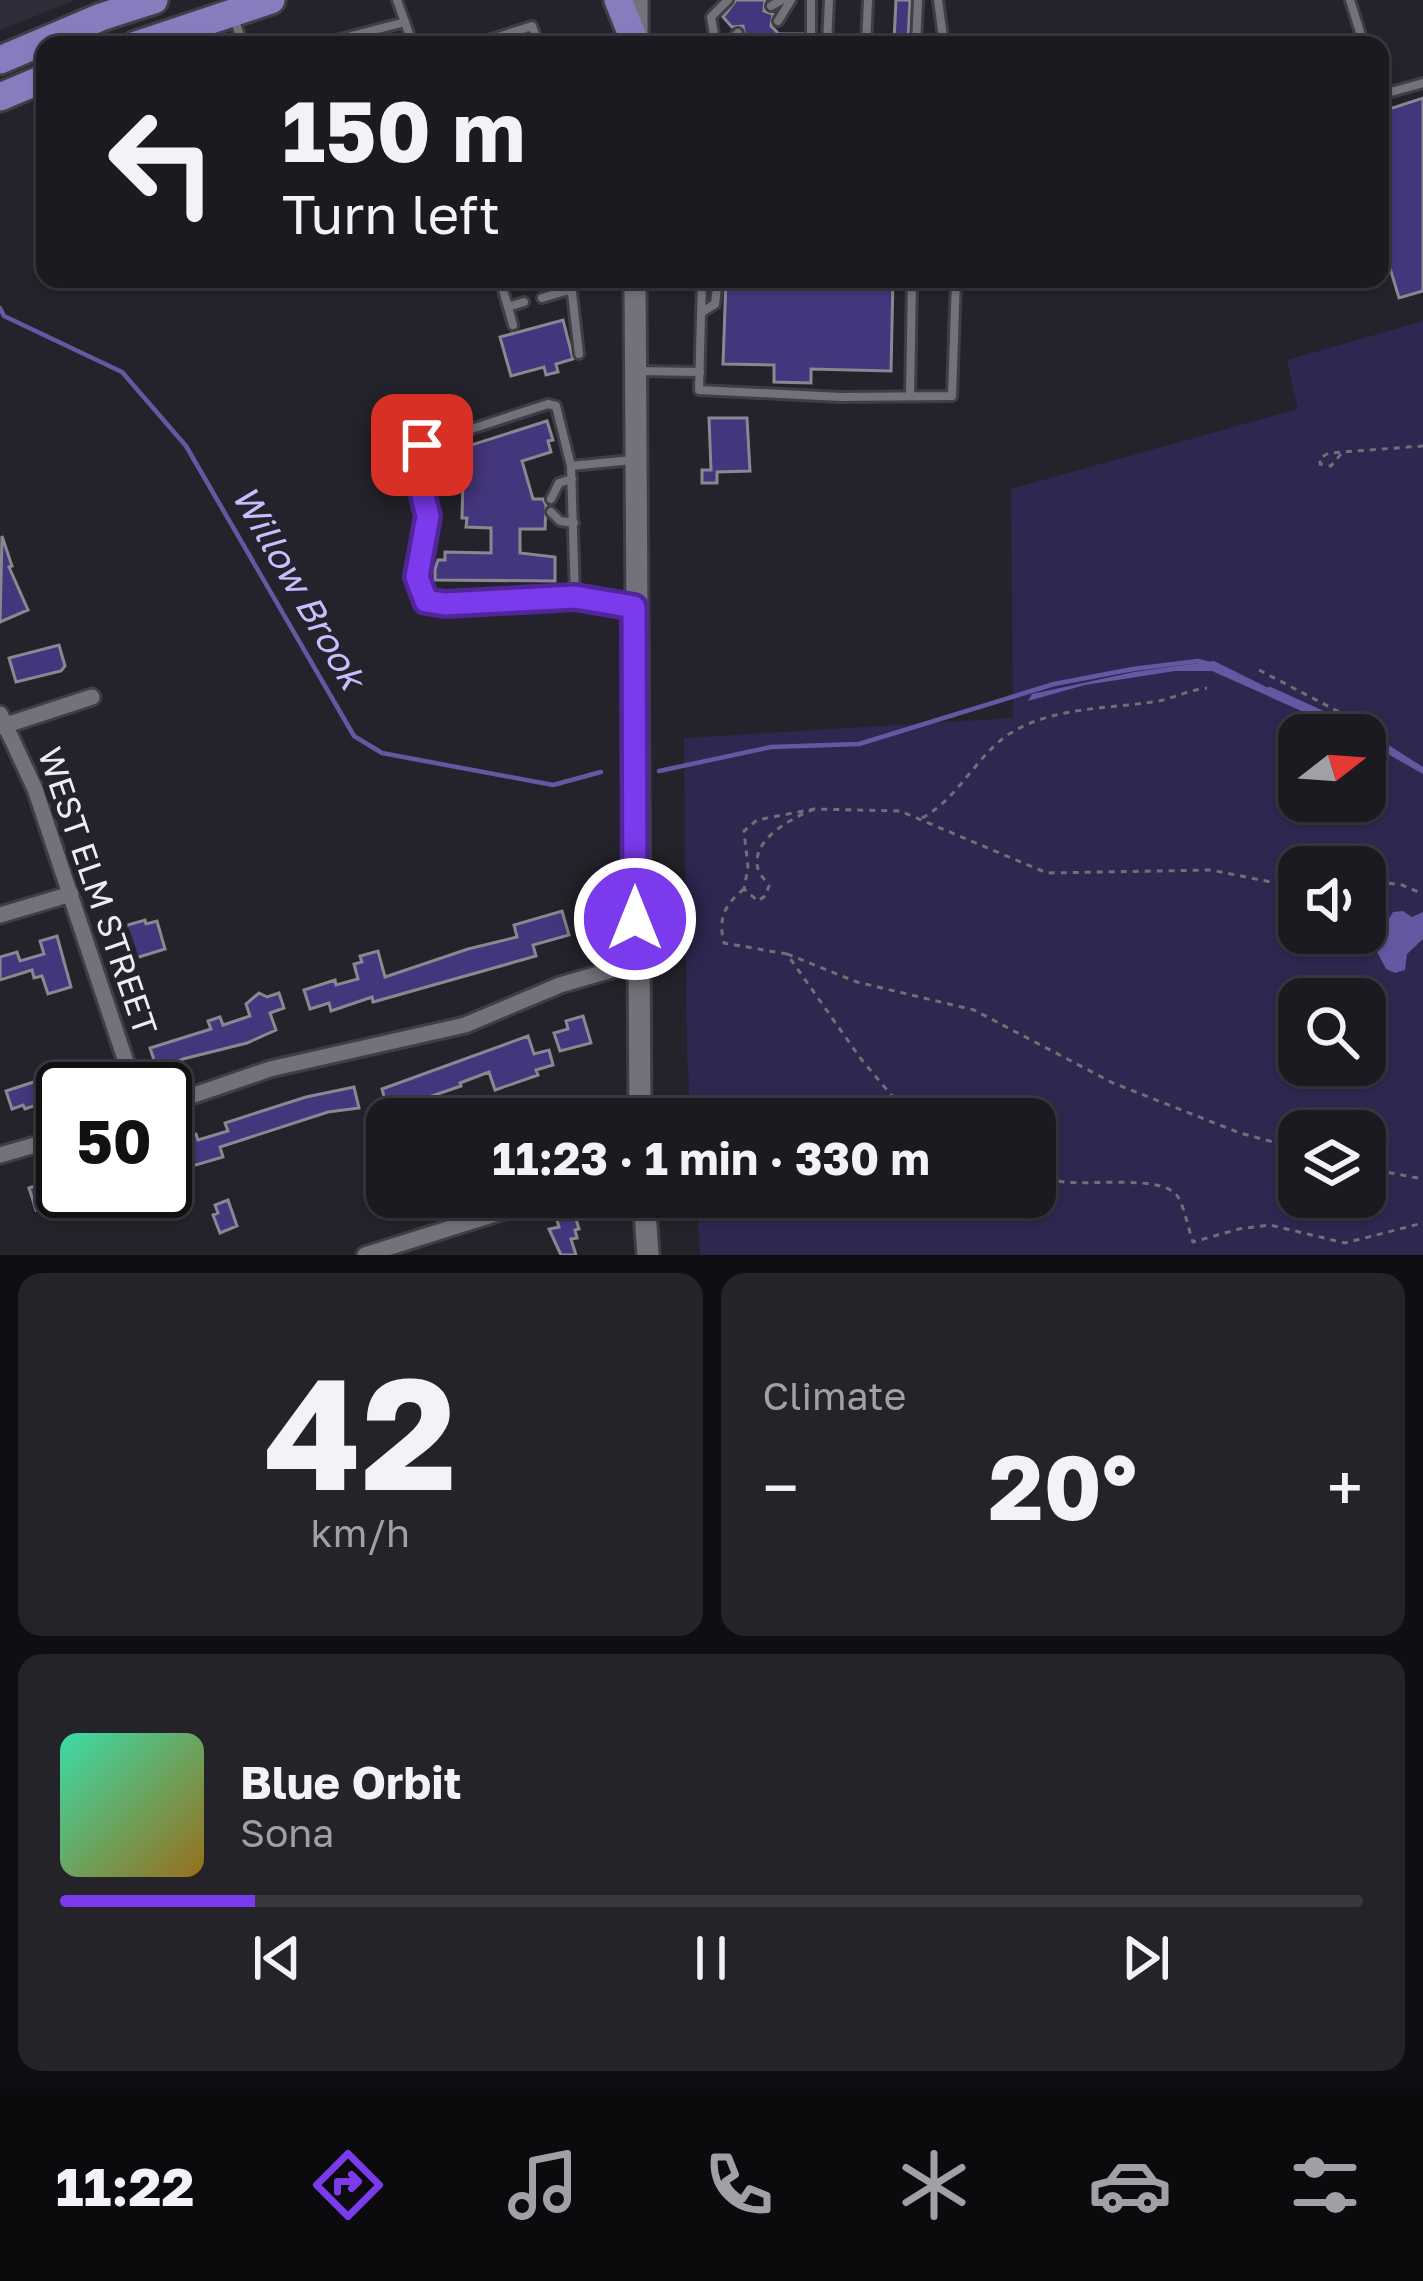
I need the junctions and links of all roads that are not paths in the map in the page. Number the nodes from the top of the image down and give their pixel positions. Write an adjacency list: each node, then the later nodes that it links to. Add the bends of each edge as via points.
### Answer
1 (154, 0): 19 (highway)
2 (271, 0): 15 (highway)
3 (398, 0): 17 (lane)
4 (618, 0): 26 (highway)
5 (637, 0): 27 (main road)
6 (728, 0): 28 (lane, via 711,17)
7 (786, 0): 14 (lane); 16 (lane)
8 (811, 0): 30 (lane)
9 (829, 0): 31 (lane)
10 (868, 0): 32 (lane)
11 (918, 0): 33 (lane)
12 (938, 0): 34 (lane)
13 (1350, 0): 35 (lane)
14 (770, 6)
15 (232, 13): 20 (highway); 21 (lane)
16 (778, 21)
17 (405, 22): 22 (lane); 23 (lane)
18 (738, 33): 29 (lane)
19 (56, 36)
20 (163, 36)
21 (240, 36)
22 (351, 36)
23 (410, 36)
24 (501, 36): 25 (lane, via 532,26)
25 (536, 36)
26 (632, 36)
27 (636, 36)
28 (714, 36)
29 (735, 36)
30 (811, 36)
31 (827, 36)
32 (866, 36)
33 (916, 36)
34 (943, 36)
35 (1361, 36)
36 (36, 45): 37 (highway)
37 (0, 60)
38 (36, 82): 41 (highway)
39 (1423, 82): 40 (lane)
40 (1389, 92)
41 (0, 97)
42 (503, 288): 52 (lane)
43 (563, 288): 50 (lane)
44 (571, 288): 55 (lane)
45 (634, 288): 56 (main road)
46 (702, 288): 53 (lane)
47 (717, 288): 53 (lane, via 716,304)
48 (912, 288): 58 (lane)
49 (956, 288): 58 (lane, via 952,396)
50 (542, 298)
51 (524, 302): 52 (lane)
52 (508, 307): 54 (lane)
53 (701, 313): 57 (lane)
54 (513, 326)
55 (579, 354)
56 (633, 370): 57 (lane); 59 (main road)
57 (700, 372): 58 (lane, via 699,390)
58 (910, 396)
59 (633, 460): 60 (lane); 66 (main road)
60 (571, 466): 61 (lane); 65 (lane, via 561,415 548,404 422,445 414,460 428,516 417,577 426,601 435,603)
61 (572, 479): 62 (lane); 64 (lane)
62 (551, 500)
63 (551, 512): 64 (lane)
64 (574, 523): 65 (lane)
65 (575, 597): 66 (lane)
66 (634, 607): 71 (main road)
67 (92, 698): 68 (street)
68 (2, 722): 69 (street, WEST ELM STREET)
69 (71, 894): 70 (street); 72 (street, WEST ELM STREET)
70 (0, 916)
71 (636, 964): 73 (street, via 465,1024); 74 (main road)
72 (126, 1062)
73 (192, 1096)
74 (639, 1098)
75 (36, 1145): 76 (street)
76 (0, 1155)
77 (482, 1218): 79 (street)
78 (645, 1218): 80 (main road)
79 (365, 1255)
80 (648, 1255)

